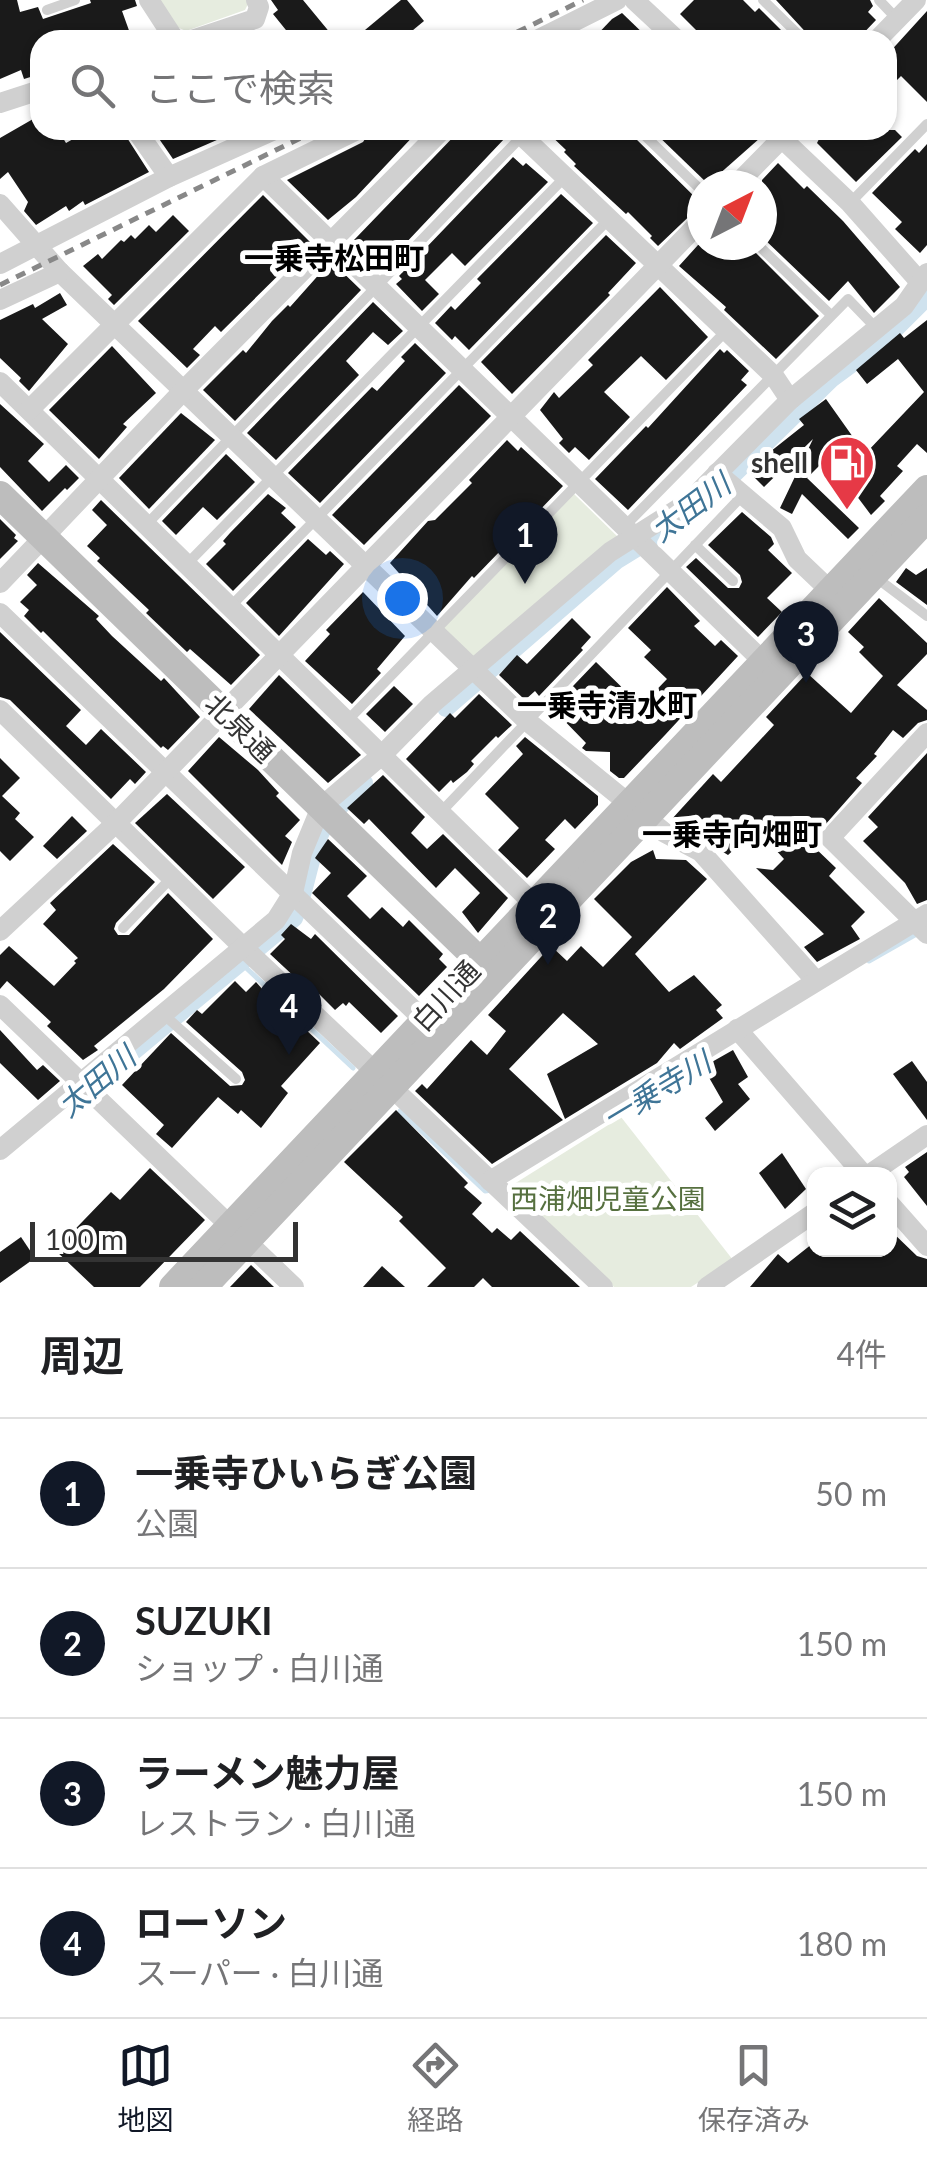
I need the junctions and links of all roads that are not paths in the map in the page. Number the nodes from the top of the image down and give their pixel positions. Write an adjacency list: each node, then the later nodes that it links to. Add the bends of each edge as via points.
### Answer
1 (76, 0): 9 (lane)
2 (149, 0): 11 (street)
3 (256, 0): 12 (street, via 255,19)
4 (617, 0): 13 (street)
5 (763, 0): 15 (lane)
6 (879, 0): 10 (lane)
7 (916, 0): 10 (street)
8 (644, 2): 14 (street)
9 (47, 10)
10 (897, 19): 16 (street)
11 (168, 30)
12 (222, 30)
13 (560, 30)
14 (668, 30)
15 (794, 30)
16 (887, 30)
17 (30, 93): 18 (street)
18 (0, 103)
19 (927, 124): 34 (lane)
20 (143, 140): 33 (street)
21 (236, 140): 33 (street)
22 (336, 140): 30 (street)
23 (432, 140): 38 (street)
24 (512, 140): 45 (lane)
25 (526, 140): 32 (street)
26 (650, 140): 31 (lane)
27 (776, 140): 29 (street)
28 (789, 140): 34 (street)
29 (749, 170)
30 (263, 176): 38 (street); 48 (street)
31 (687, 176)
32 (564, 177): 36 (street); 49 (lane)
33 (169, 178): 39 (street)
34 (850, 203): 44 (street)
35 (0, 204): 39 (street)
36 (608, 219): 42 (street); 52 (lane)
37 (687, 236): 42 (street)
38 (332, 244): 45 (street); 55 (street)
39 (36, 246): 41 (street); 43 (street)
40 (774, 260): 47 (lane)
41 (0, 264)
42 (658, 266): 51 (street); 58 (street)
43 (60, 272): 46 (street); 48 (street)
44 (924, 278): 50 (street)
45 (376, 287): 49 (street); 59 (lane)
46 (0, 300)
47 (831, 315): 50 (lane, via 848,299); 53 (lane)
48 (115, 324): 55 (street); 57 (street)
49 (418, 327): 52 (street); 61 (lane)
50 (876, 329): 56 (street)
51 (726, 332): 53 (street); 63 (lane)
52 (463, 370): 58 (street); 68 (lane)
53 (774, 376): 56 (street); 70 (lane)
54 (0, 382): 57 (street)
55 (184, 391): 59 (street); 62 (street)
56 (790, 400): 60 (street)
57 (30, 410): 62 (street)
58 (511, 417): 63 (street); 74 (street)
59 (231, 437): 61 (street); 69 (lane)
60 (716, 473): 66 (street); 70 (street, via 688,502)
61 (272, 476): 68 (street); 73 (lane)
62 (100, 479): 69 (street); 71 (street)
63 (579, 482): 70 (street); 83 (lane)
64 (927, 489): 75 (street, 白川通)
65 (0, 495): 71 (street, 北泉通)
66 (742, 496): 72 (lane); 79 (street, via 782,528 797,559)
67 (927, 518): 75 (street, 白川通)
68 (318, 520): 74 (street); 80 (lane)
69 (146, 525): 73 (street)
70 (629, 530): 76 (street); 86 (street)
71 (44, 538): 78 (street); 88 (street, 北泉通)
72 (695, 545): 76 (lane); 77 (lane)
73 (187, 564): 80 (street)
74 (366, 566): 83 (street); 84 (street)
75 (865, 570): 79 (street, 白川通); 82 (lane)
76 (670, 571): 85 (street); 90 (lane)
77 (733, 581)
78 (0, 583)
79 (838, 598): 85 (street, 白川通)
80 (230, 607): 84 (street)
81 (0, 612): 93 (street)
82 (927, 616)
83 (434, 632): 86 (street); 89 (lane)
84 (278, 654): 88 (street); 89 (street)
85 (772, 669): 94 (street, 白川通)
86 (481, 677): 90 (street); 92 (street, via 432,704)
87 (0, 710): 97 (street)
88 (223, 712): 93 (street); 96 (street, 北泉通)
89 (347, 721): 92 (street)
90 (527, 721): 94 (street); 95 (lane)
91 (927, 733): 101 (street, via 830,838)
92 (382, 756): 95 (street); 96 (street)
93 (165, 772): 97 (street); 99 (street)
94 (638, 810): 100 (street, 白川通); 106 (street, via 701,852)
95 (440, 812): 100 (street)
96 (328, 814): 99 (street, via 302,853); 105 (street, 北泉通)
97 (117, 822): 98 (street); 103 (street)
98 (173, 876): 102 (lane); 104 (street)
99 (299, 899): 104 (street); 109 (street)
100 (542, 912): 105 (street, 白川通)
101 (923, 924): 106 (street)
102 (123, 928)
103 (0, 931)
104 (249, 952): 108 (street); 112 (street)
105 (487, 969): 109 (street, 白川通); 112 (street, 白川通)
106 (816, 981): 110 (street)
107 (0, 1005): 113 (street)
108 (162, 1014): 111 (lane); 113 (street)
109 (424, 1020): 112 (street, 白川通)
110 (737, 1029): 116 (street); 118 (street)
111 (236, 1079)
112 (383, 1079): 118 (street); 121 (street, 白川通)
113 (86, 1087): 115 (street); 121 (street)
114 (927, 1136): 117 (street)
115 (0, 1150)
116 (861, 1167)
117 (878, 1167)
118 (497, 1187): 127 (street)
119 (897, 1212): 122 (street)
120 (807, 1218): 123 (street)
121 (238, 1234): 124 (street, 白川通); 125 (street, 白川通); 126 (street)
122 (927, 1246)
123 (712, 1286)
124 (174, 1287)
125 (203, 1287)
126 (294, 1287)
127 (603, 1287)

